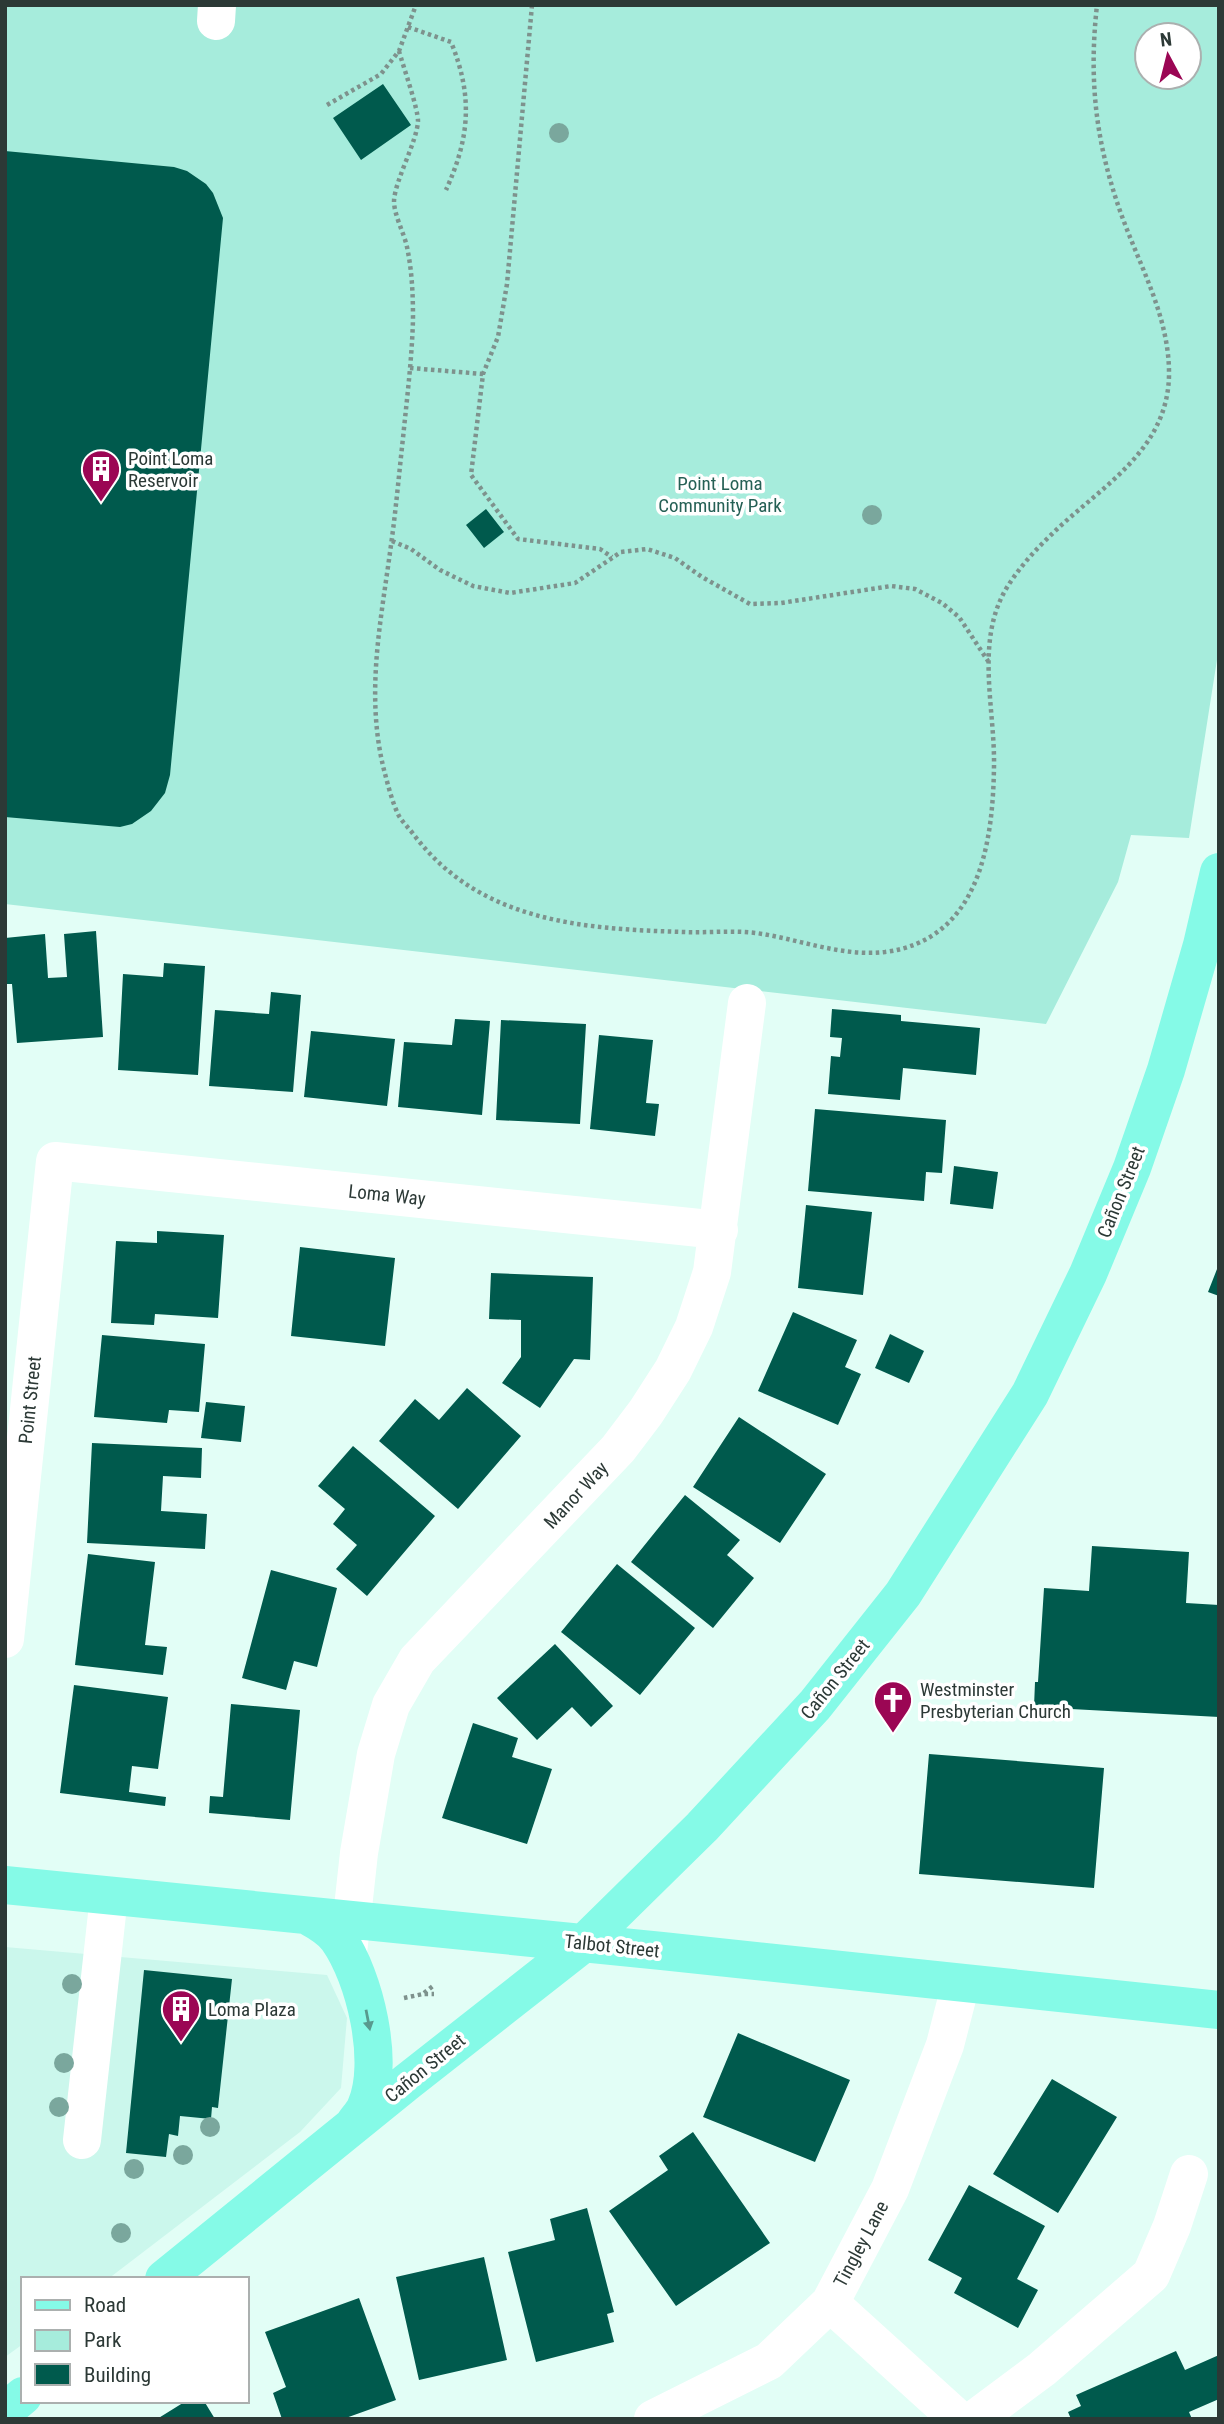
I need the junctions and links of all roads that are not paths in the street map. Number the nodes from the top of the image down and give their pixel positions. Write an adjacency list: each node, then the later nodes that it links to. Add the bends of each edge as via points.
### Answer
1 (1219, 872): 9 (main road, Cañon Street, via 1166,1070 1132,1168 1088,1274 1030,1394 903,1594 815,1705 702,1827)
2 (747, 1003): 4 (street, Manor Way)
3 (55, 1161): 4 (street, Loma Way); 5 (street, Point Street)
4 (719, 1230): 8 (street, Manor Way, via 712,1272 694,1327 646,1412 586,1484 417,1660 391,1705 376,1754)
5 (5, 1639)
6 (5, 1885): 7 (main road)
7 (110, 1896): 8 (main road, via 308,1916 337,1938); 13 (street)
8 (349, 1938): 9 (main road, Talbot Street); 12 (main road, one-way to 12, via 368,2020 374,2072 366,2108)
9 (584, 1943): 10 (main road, Talbot Street); 12 (main road, Cañon Street)
10 (961, 1983): 11 (main road, Talbot Street); 16 (street, Tingley Lane, via 945,2045 890,2189)
11 (1219, 2010)
12 (351, 2128): 15 (main road, Cañon Street)
13 (82, 2140)
14 (1189, 2174): 21 (street, via 1151,2275 1042,2370)
15 (166, 2277)
16 (830, 2303): 19 (street, Tingley Lane, via 769,2361); 20 (street)
17 (21, 2398): 18 (main road)
18 (5, 2411)
19 (653, 2419)
20 (958, 2419)
21 (975, 2419)

